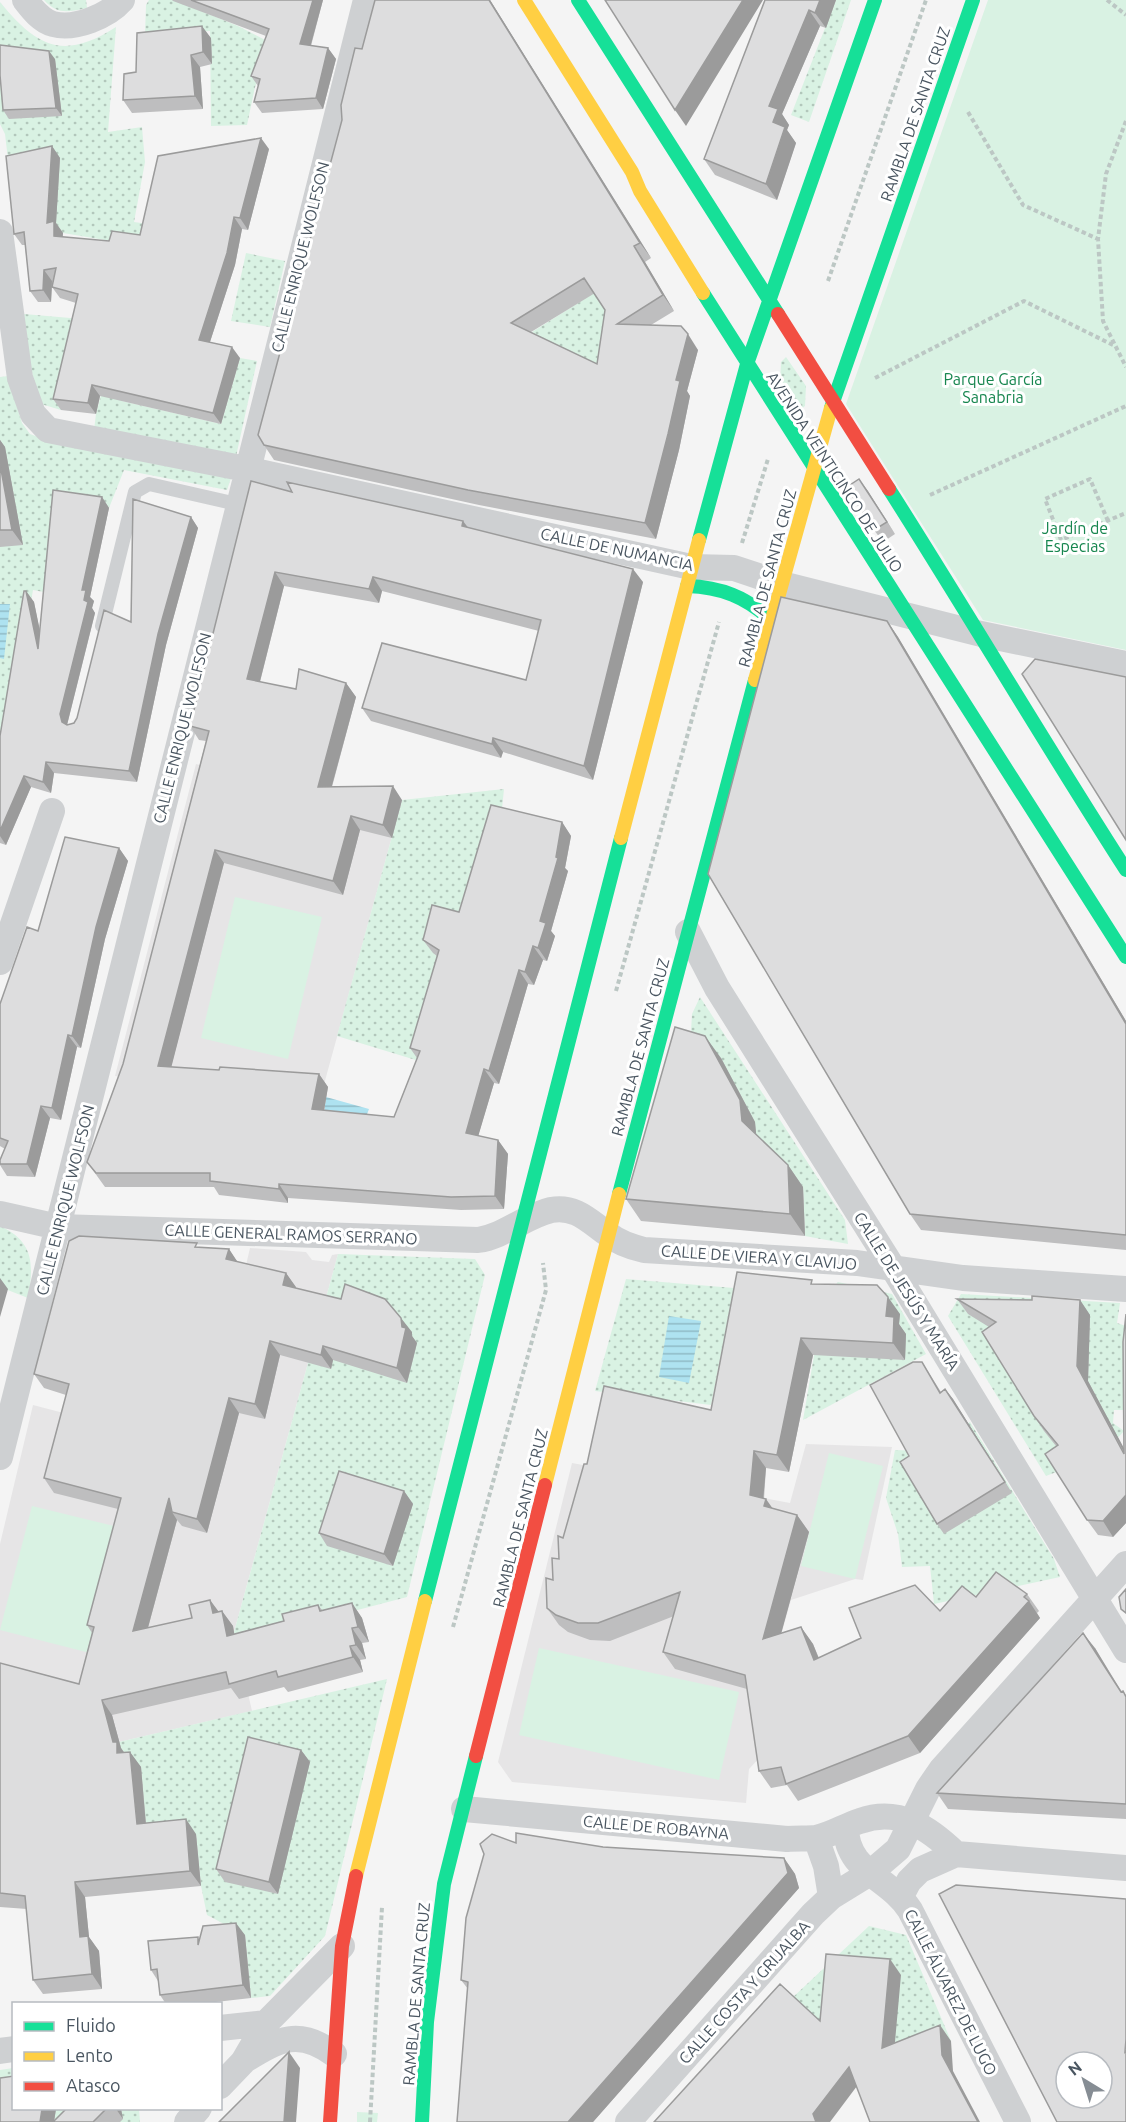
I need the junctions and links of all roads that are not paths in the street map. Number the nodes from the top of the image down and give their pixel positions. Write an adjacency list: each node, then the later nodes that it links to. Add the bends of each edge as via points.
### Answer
1 (25, 0): 2 (street, via 52,24 70,26 100,16)
2 (122, 0)
3 (366, 0): 13 (street, CALLE ENRIQUE WOLFSON)
4 (524, 0): 10 (main road, AVENIDA VEINTICINCO DE JULIO)
5 (578, 0): 9 (main road, AVENIDA VEINTICINCO DE JULIO)
6 (875, 0): 9 (main road)
7 (972, 0): 11 (main road, RAMBLA DE SANTA CRUZ)
8 (0, 232): 13 (street, CALLE DE NUMANCIA, via 20,378 33,414 48,430)
9 (769, 304): 10 (main road); 11 (main road, AVENIDA VEINTICINCO DE JULIO)
10 (747, 364): 12 (main road, AVENIDA VEINTICINCO DE JULIO); 15 (main road)
11 (833, 403): 12 (main road, RAMBLA DE SANTA CRUZ); 20 (main road, AVENIDA VEINTICINCO DE JULIO)
12 (814, 468): 17 (main road, RAMBLA DE SANTA CRUZ); 18 (main road, AVENIDA VEINTICINCO DE JULIO)
13 (246, 469): 14 (street, CALLE ENRIQUE WOLFSON); 15 (street, CALLE DE NUMANCIA)
14 (237, 504): 21 (lane, via 149,484 135,492); 30 (street, CALLE ENRIQUE WOLFSON)
15 (689, 577): 16 (street, CALLE DE NUMANCIA); 29 (main road)
16 (731, 579): 17 (street, CALLE DE NUMANCIA); 19 (main road)
17 (782, 584): 18 (street, CALLE DE NUMANCIA); 19 (main road, RAMBLA DE SANTA CRUZ)
18 (906, 614): 20 (street, CALLE DE NUMANCIA); 26 (main road, AVENIDA VEINTICINCO DE JULIO)
19 (771, 620): 25 (main road, RAMBLA DE SANTA CRUZ)
20 (981, 634): 22 (street, CALLE DE NUMANCIA); 24 (main road, AVENIDA VEINTICINCO DE JULIO, via 1012,691)
21 (99, 638)
22 (1126, 664)
23 (52, 810): 27 (street)
24 (1126, 870)
25 (688, 932): 31 (main road, RAMBLA DE SANTA CRUZ); 32 (street, CALLE DE JESÚS Y MARÍA, via 717,988)
26 (1126, 957)
27 (0, 962)
28 (0, 1214): 30 (street, CALLE GENERAL RAMOS SERRANO)
29 (520, 1224): 30 (street, CALLE GENERAL RAMOS SERRANO, via 494,1238 478,1240); 31 (street, CALLE GENERAL RAMOS SERRANO, via 548,1210 570,1210); 47 (main road, via 349,1902)
30 (58, 1227): 34 (street, CALLE ENRIQUE WOLFSON)
31 (609, 1236): 32 (street, CALLE DE VIERA Y CLAVIJO, via 644,1250); 38 (main road, RAMBLA DE SANTA CRUZ)
32 (893, 1268): 33 (street, CALLE DE VIERA Y CLAVIJO, via 963,1278); 36 (street, CALLE DE JESÚS Y MARÍA)
33 (1126, 1288)
34 (0, 1457)
35 (1126, 1564): 36 (street)
36 (1095, 1598): 37 (street, CALLE DE JESÚS Y MARÍA); 39 (street, via 941,1770)
37 (1126, 1650)
38 (464, 1809): 41 (street, CALLE DE ROBAYNA); 57 (main road, RAMBLA DE SANTA CRUZ, via 446,1874 437,1928)
39 (910, 1822): 40 (street, CALLE DE ROBAYNA, via 877,1817); 42 (street, via 922,1825); 44 (street, CALLE COSTA Y GRIJALBA, via 898,1849)
40 (846, 1827): 41 (street, CALLE DE ROBAYNA); 44 (street, CALLE ÁLVAREZ DE LUGO, via 850,1852)
41 (816, 1838): 46 (street)
42 (956, 1854): 43 (street); 45 (street, via 919,1871)
43 (1126, 1868)
44 (870, 1873): 45 (street, CALLE ÁLVAREZ DE LUGO); 46 (street, CALLE COSTA Y GRIJALBA)
45 (901, 1896): 59 (street, CALLE ÁLVAREZ DE LUGO)
46 (831, 1897): 58 (street, CALLE COSTA Y GRIJALBA)
47 (342, 1946): 48 (street); 50 (main road)
48 (266, 2024): 49 (street); 51 (street)
49 (222, 2028)
50 (334, 2055): 51 (street, via 321,2044 300,2037 272,2044); 56 (main road)
51 (243, 2062): 52 (street)
52 (222, 2084)
53 (175, 2110): 55 (street)
54 (198, 2110): 55 (street)
55 (185, 2122)
56 (330, 2122)
57 (422, 2122)
58 (628, 2122)
59 (1018, 2122)

